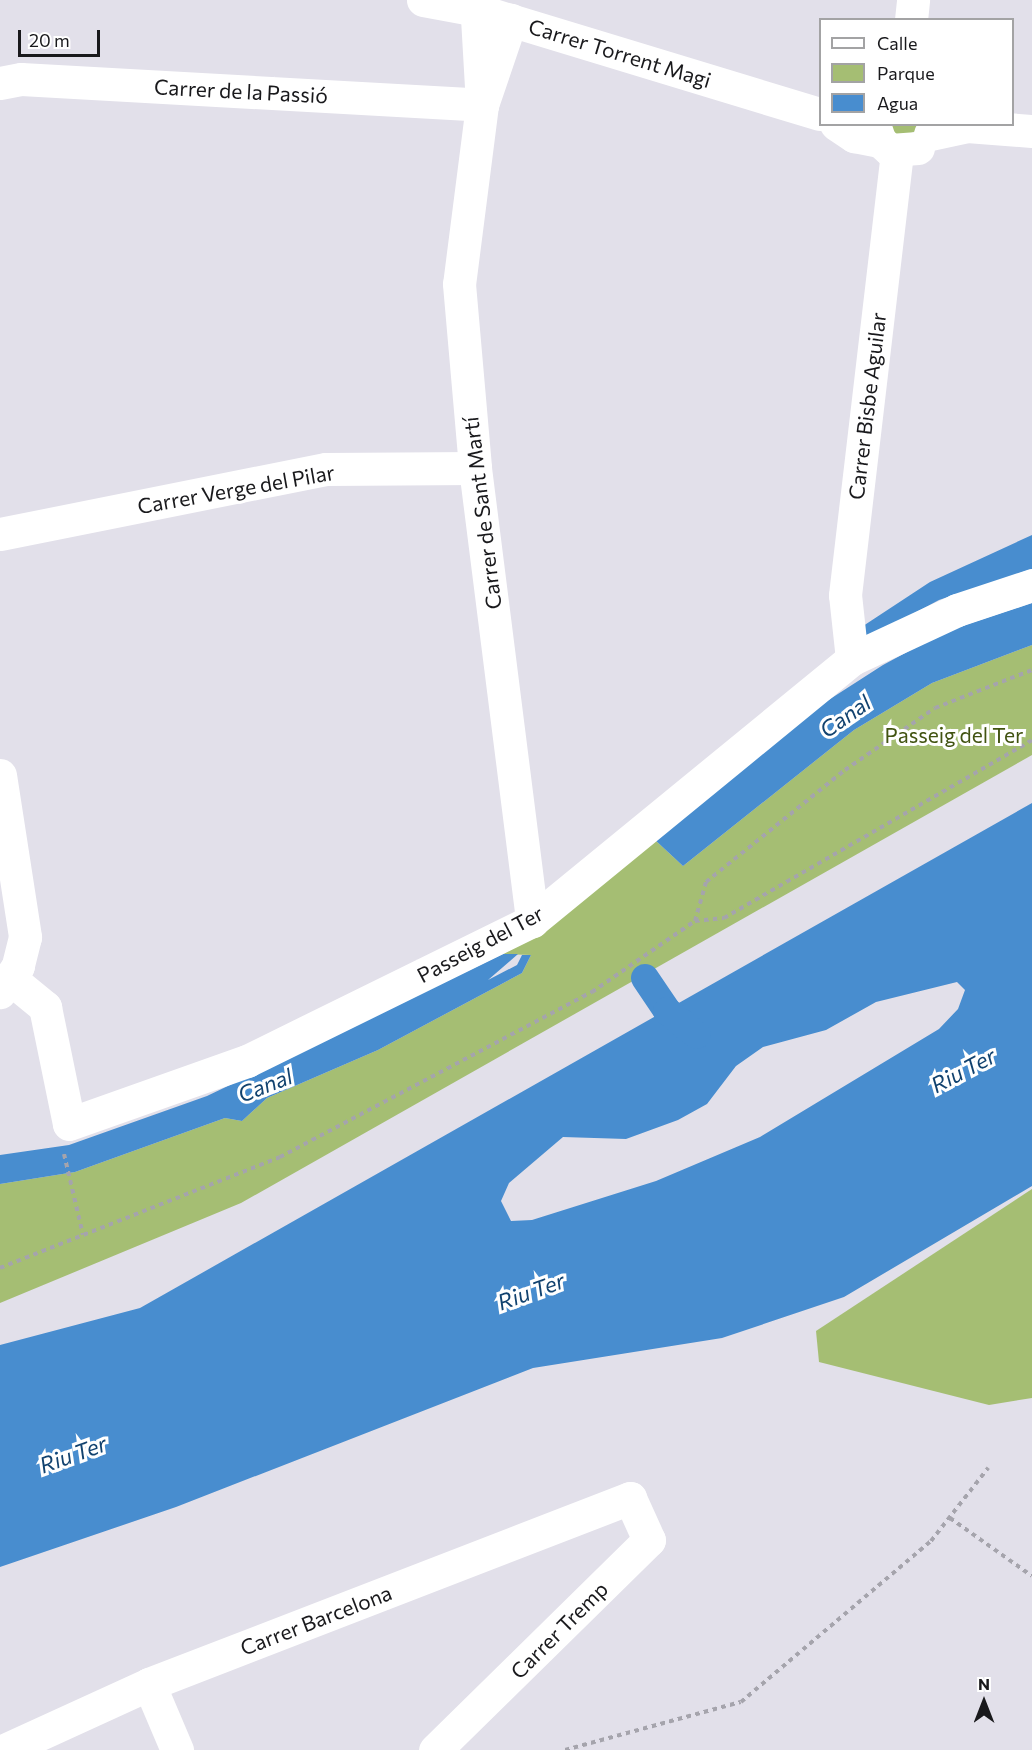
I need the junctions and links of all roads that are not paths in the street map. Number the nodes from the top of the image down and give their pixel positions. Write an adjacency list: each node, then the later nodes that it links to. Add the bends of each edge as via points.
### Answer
1 (423, 0): 3 (street, Carrer Torrent Magi)
2 (913, 0): 4 (street)
3 (477, 5): 5 (street, Carrer Torrent Magi); 7 (street, Carrer de Sant Martí)
4 (911, 18)
5 (511, 20): 7 (street, Carrer de Sant Martí); 8 (street, Carrer Torrent Magi)
6 (0, 83): 7 (street, Carrer de la Passió, via 21,79)
7 (482, 105): 15 (street, Carrer de Sant Martí, via 459,284)
8 (819, 114)
9 (839, 126): 14 (street, Carrer Torrent Magi, via 854,136)
10 (957, 126): 12 (street)
11 (977, 126): 13 (street)
12 (930, 129): 14 (street, via 917,149)
13 (1032, 131)
14 (884, 140): 18 (street, Carrer Bisbe Aguilar, via 845,595)
15 (476, 468): 16 (street, Carrer Verge del Pilar, via 326,469); 20 (street, Carrer de Sant Martí)
16 (0, 534)
17 (1032, 585): 18 (street, Passeig del Ter, via 957,610)
18 (852, 659): 20 (street, Passeig del Ter)
19 (0, 776): 21 (street, via 24,918 23,952)
20 (532, 921): 21 (street, Passeig del Ter, via 247,1061 66,1134 45,1007)
21 (6, 986)
22 (630, 1498): 23 (street, Carrer Barcelona); 26 (street, Carrer Tremp, via 649,1540)
23 (149, 1684): 24 (street, Carrer Barcelona); 25 (street)
24 (5, 1750)
25 (177, 1750)
26 (435, 1750)

